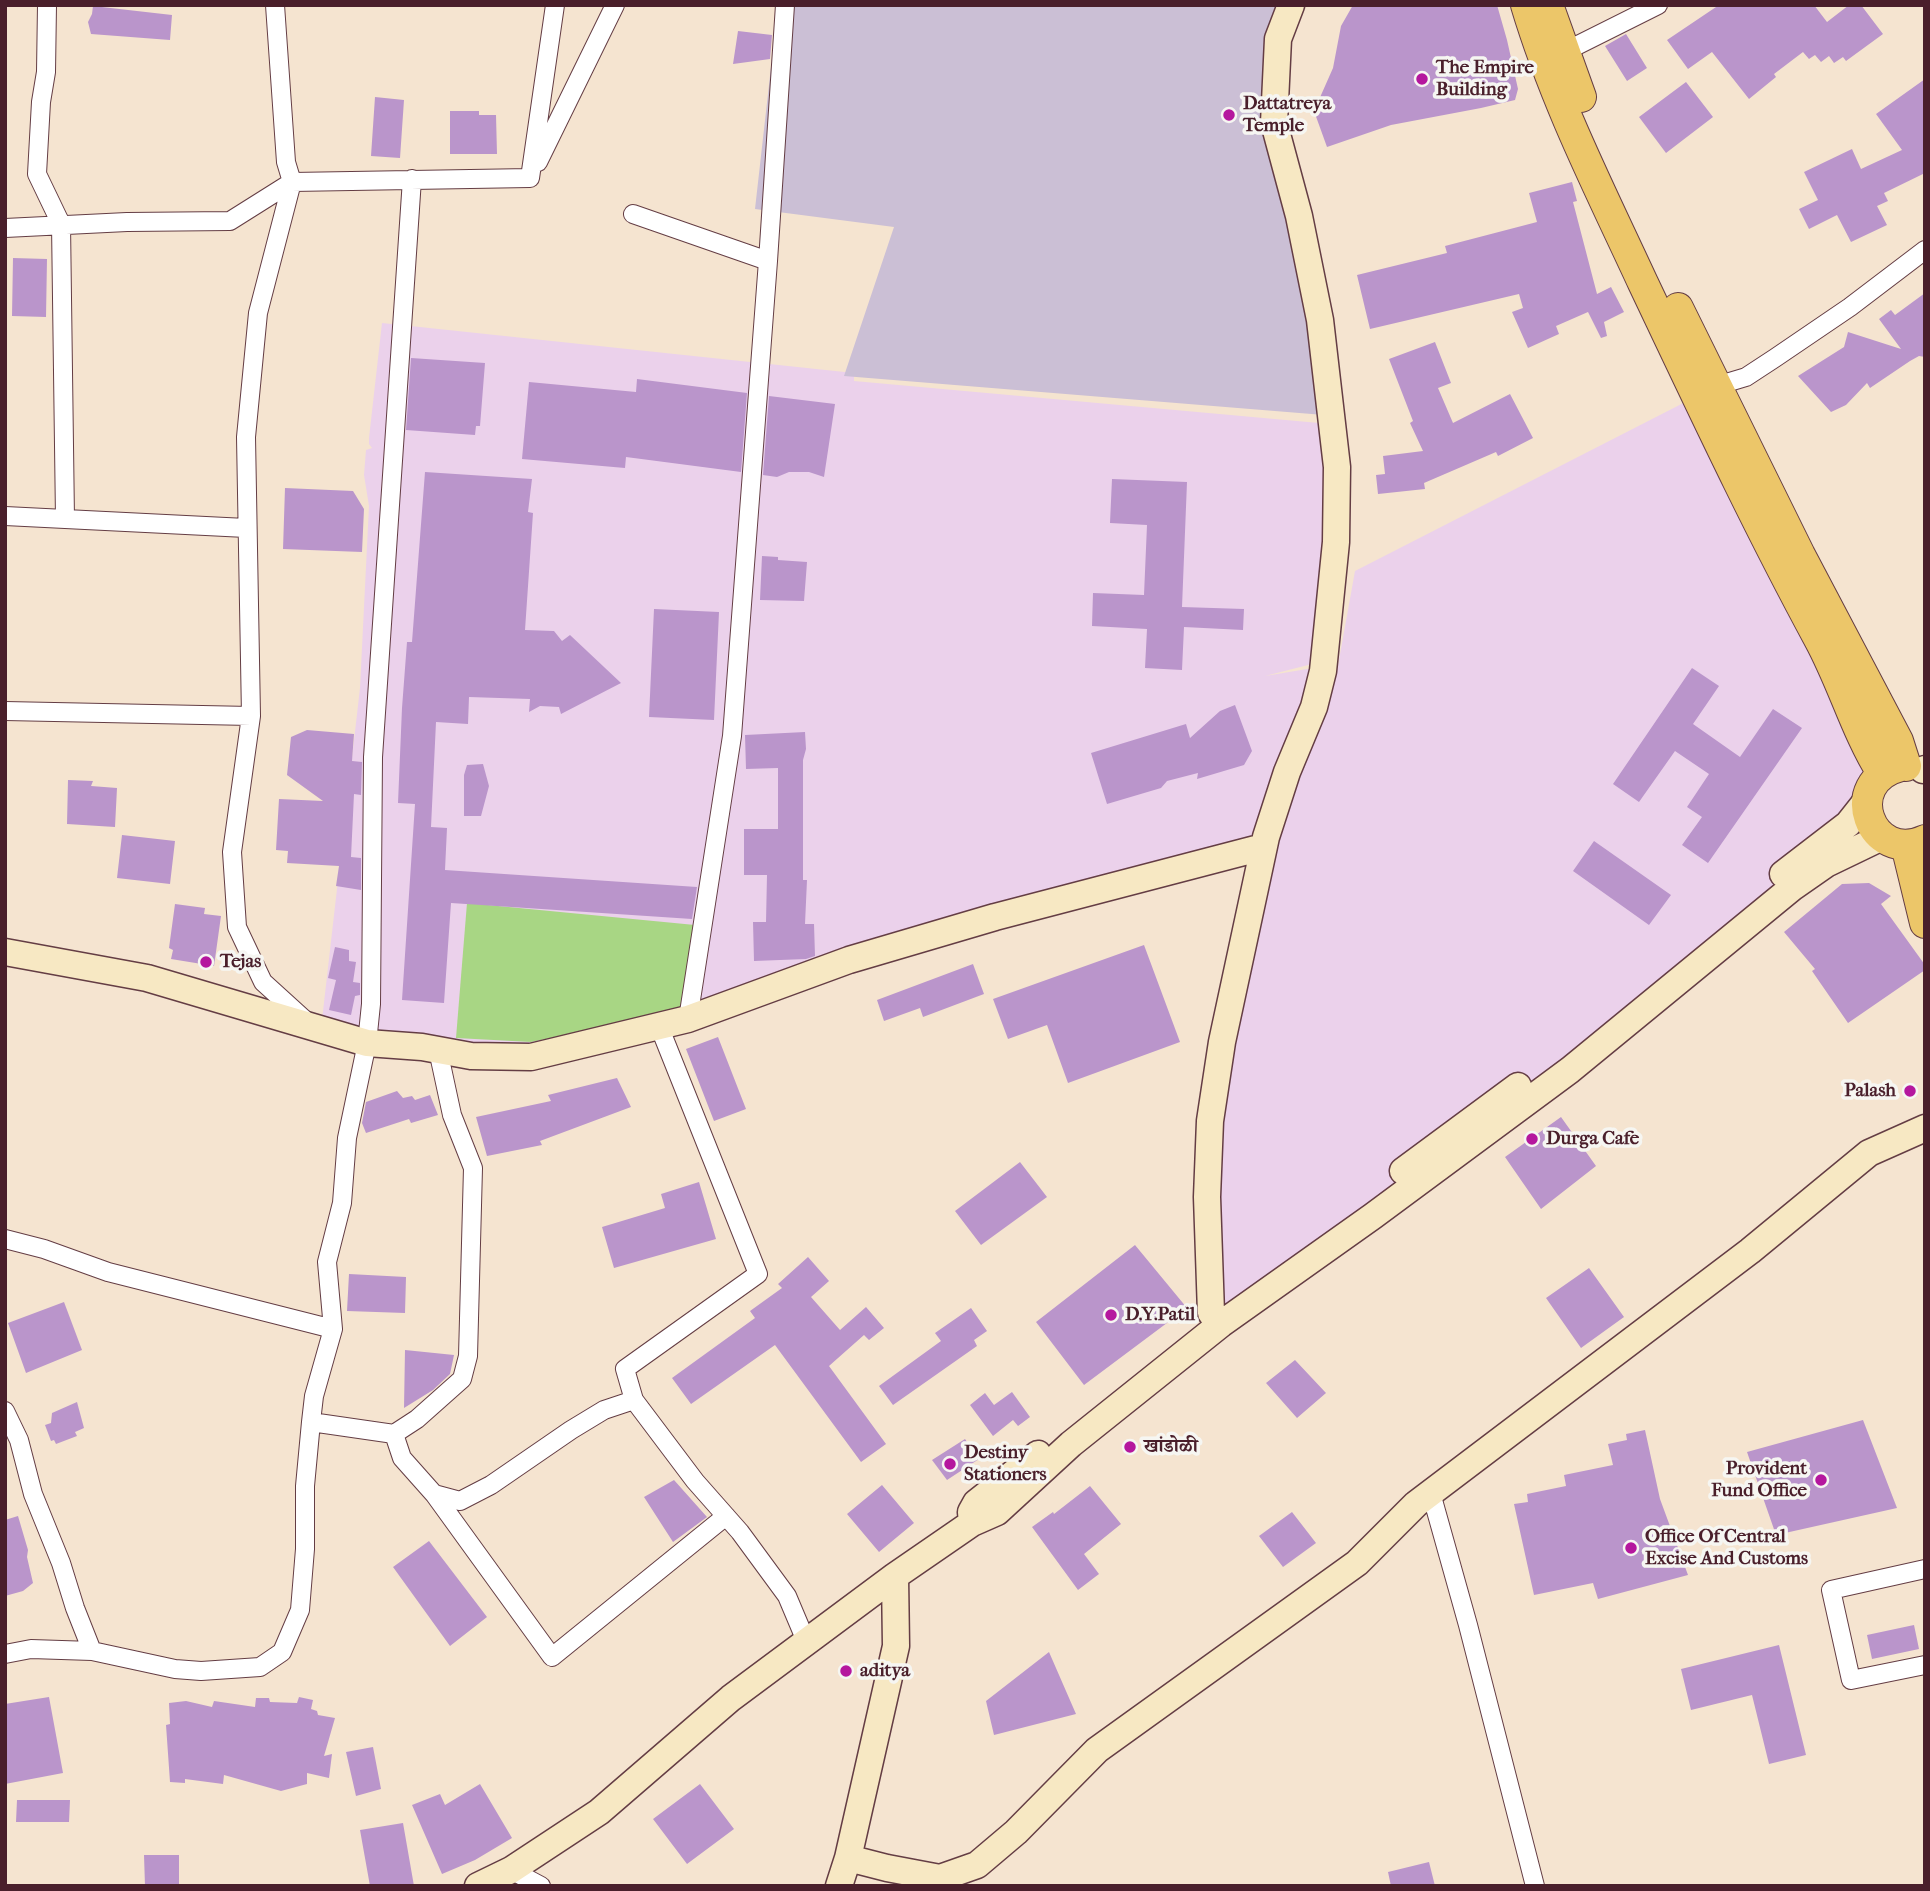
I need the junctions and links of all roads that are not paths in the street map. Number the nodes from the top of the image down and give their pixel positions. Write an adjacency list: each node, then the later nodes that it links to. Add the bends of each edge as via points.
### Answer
1 (47, 5): 15 (street, via 37,174)
2 (275, 5): 13 (street, via 286,162)
3 (555, 5): 11 (street)
4 (615, 5): 11 (street)
5 (785, 5): 18 (street)
6 (1291, 5): 28 (street, via 1278,39 1274,123 1320,320 1337,467 1336,542 1317,698)
7 (1526, 5): 25 (main road, via 1581,149 1775,558 1827,653)
8 (1548, 5): 10 (main road)
9 (1658, 5): 10 (street)
10 (1564, 52): 19 (main road, via 1587,115)
11 (530, 178): 12 (street)
12 (412, 179): 13 (street); 34 (street, via 373,757)
13 (292, 183): 15 (street, via 230,221); 22 (street, via 258,313 246,437)
14 (633, 214): 18 (street)
15 (61, 224): 16 (street); 21 (street)
16 (5, 228)
17 (1925, 250): 19 (street, via 1746,377)
18 (768, 261): 31 (street, via 732,736)
19 (1716, 386): 25 (main road)
20 (5, 516): 21 (street)
21 (65, 519): 22 (street)
22 (246, 528): 24 (street)
23 (5, 711): 24 (street)
24 (251, 716): 32 (street, via 232,852 237,927 263,982)
25 (1912, 770): 26 (main road, via 1871,786)
26 (1867, 800): 27 (main road, via 1872,827); 38 (street, via 1848,824 1563,1054)
27 (1904, 840): 29 (main road); 38 (street, via 1826,864 1570,1070 1373,1216)
28 (1263, 847): 31 (street, via 868,954); 38 (street, via 1210,1121 1207,1197)
29 (1925, 923)
30 (5, 952): 32 (street, via 147,978)
31 (688, 1019): 33 (street)
32 (309, 1025): 34 (street)
33 (659, 1026): 35 (street, via 531,1057 471,1056); 40 (street, via 758,1274 625,1369)
34 (367, 1043): 35 (street); 39 (street, via 347,1138 342,1203 327,1262)
35 (438, 1050): 43 (street, via 452,1115 473,1168 468,1356 462,1379)
36 (1925, 1128): 44 (street, via 1869,1153 1751,1251)
37 (5, 1239): 39 (street, via 108,1272)
38 (1216, 1319): 48 (street, via 1090,1411 976,1503 972,1522)
39 (333, 1329): 42 (street)
40 (634, 1400): 45 (street, via 604,1410 460,1501); 46 (street)
41 (5, 1411): 50 (street)
42 (311, 1422): 43 (street); 50 (street, via 300,1610 282,1652 260,1667 201,1671)
43 (394, 1434): 45 (street, via 402,1458)
44 (1430, 1493): 55 (street, via 1357,1563 1097,1750 1016,1832 976,1865); 59 (street)
45 (434, 1494): 46 (street, via 552,1657)
46 (726, 1516): 49 (street, via 788,1596)
47 (1925, 1569): 52 (street, via 1830,1590 1851,1681)
48 (895, 1576): 49 (street); 53 (street, via 897,1646)
49 (806, 1642): 54 (street, via 730,1698 599,1812)
50 (92, 1651): 51 (street, via 30,1649)
51 (5, 1654)
52 (1925, 1665)
53 (848, 1858): 55 (street); 58 (street)
54 (511, 1870): 56 (street); 57 (street)
55 (941, 1882)
56 (478, 1886)
57 (541, 1886)
58 (839, 1886)
59 (1535, 1886)

